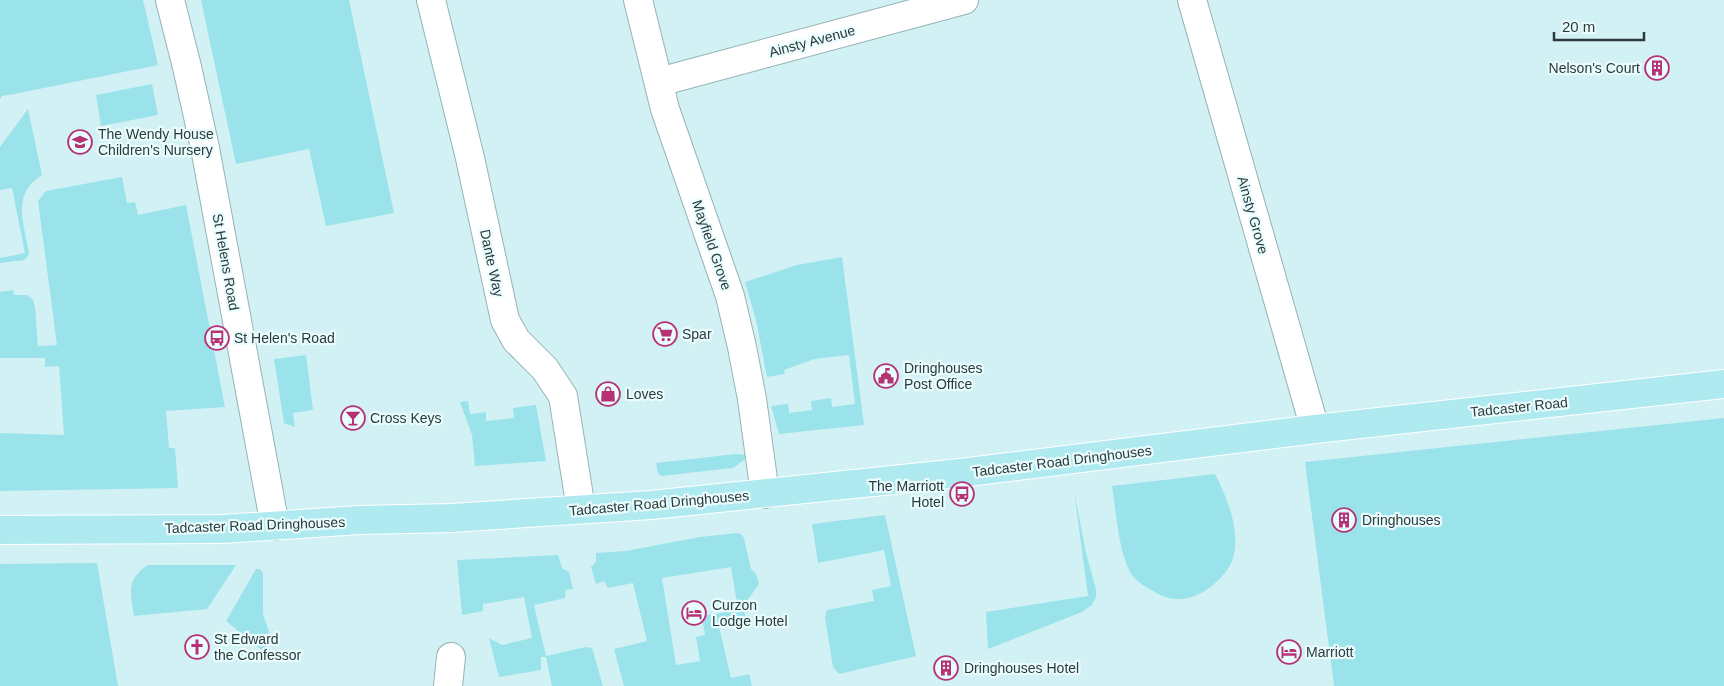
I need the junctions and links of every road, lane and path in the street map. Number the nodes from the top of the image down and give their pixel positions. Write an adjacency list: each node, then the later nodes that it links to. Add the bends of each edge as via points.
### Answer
1 (170, 0): 11 (street, St Helens Road, via 206,157)
2 (431, 0): 10 (street, Dante Way, via 505,320 516,340 545,369 563,396)
3 (638, 0): 6 (street, Mayfield Grove)
4 (964, 0): 6 (street, Ainsty Avenue)
5 (1192, 0): 8 (street, Ainsty Grove)
6 (659, 82): 9 (street, Mayfield Grove, via 665,109 730,296 752,399)
7 (1724, 384): 8 (main road, Tadcaster Road)
8 (1315, 430): 9 (main road, Tadcaster Road Dringhouses)
9 (765, 494): 10 (main road, Tadcaster Road Dringhouses)
10 (581, 510): 11 (main road, Tadcaster Road Dringhouses)
11 (275, 526): 12 (main road, Tadcaster Road Dringhouses)
12 (0, 530)
13 (451, 657): 14 (street)
14 (448, 686)

